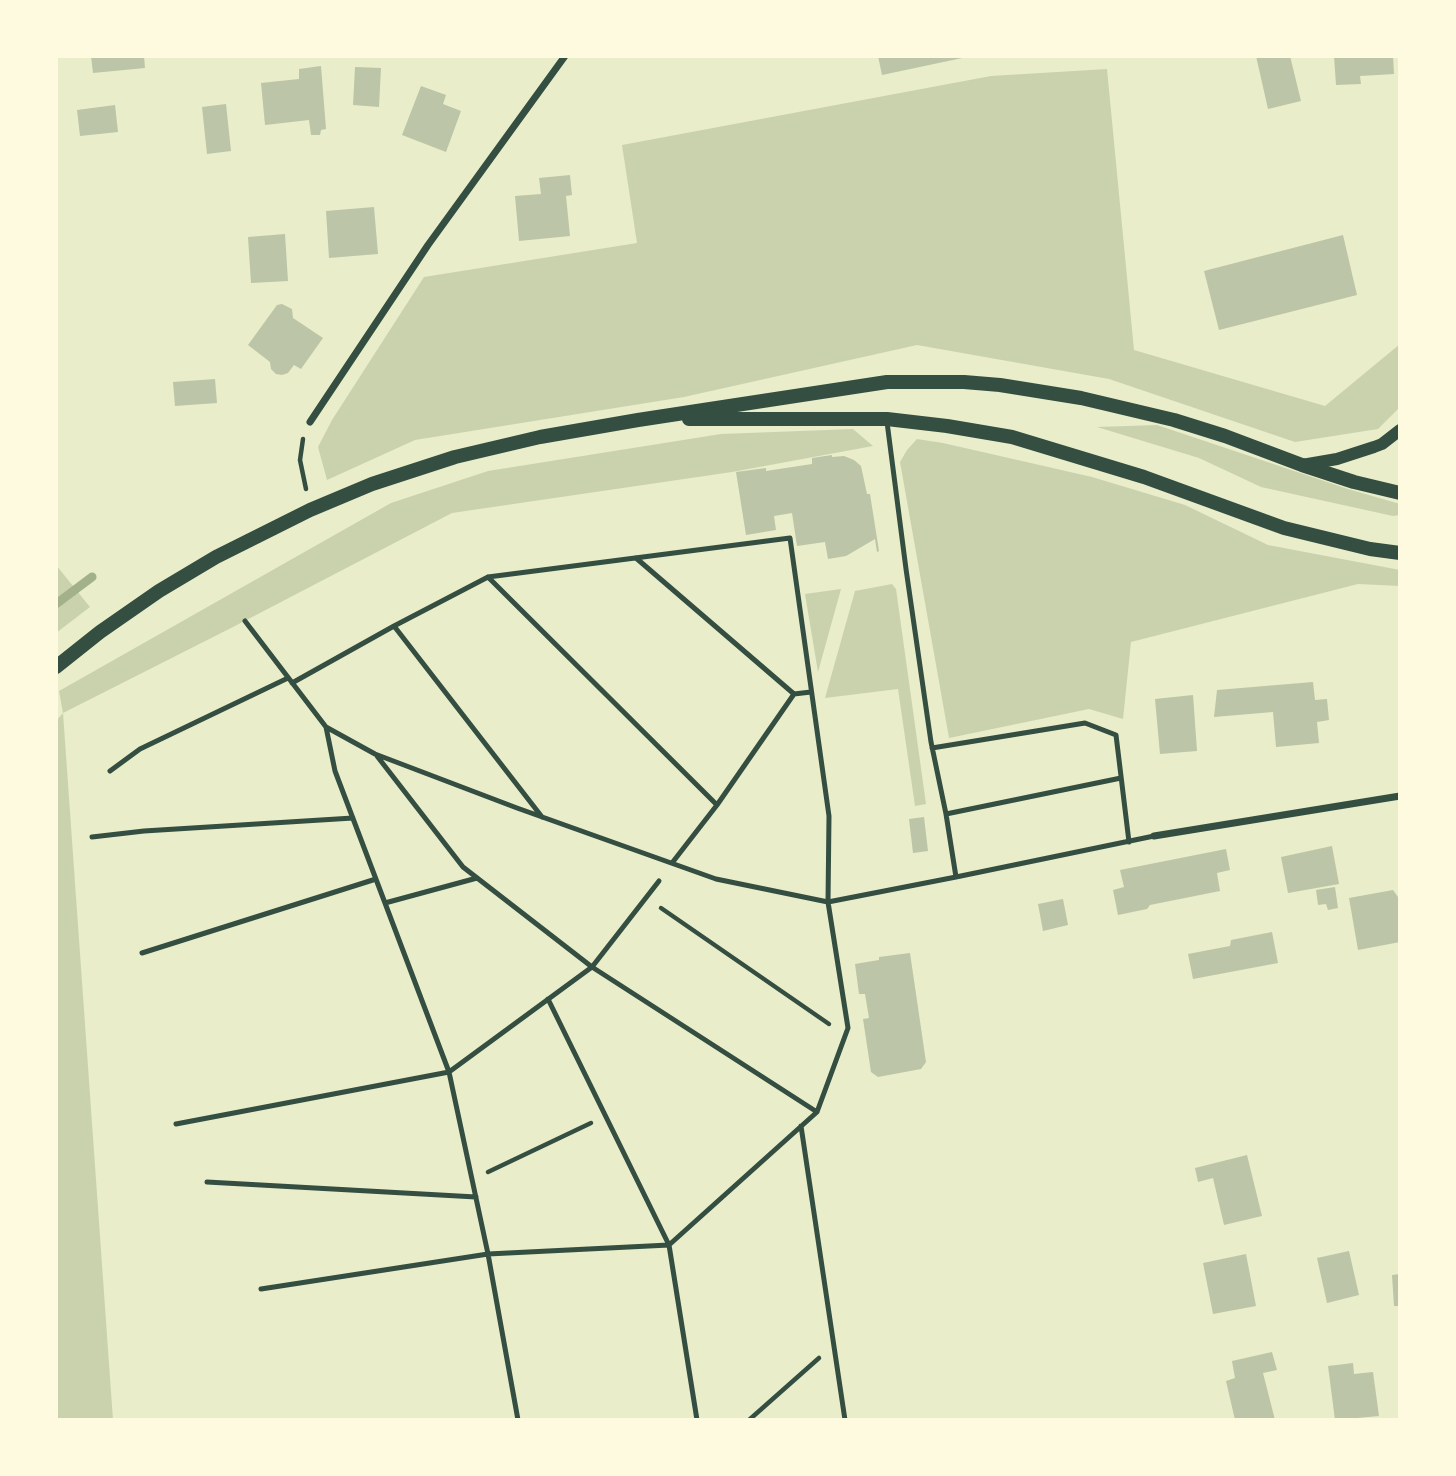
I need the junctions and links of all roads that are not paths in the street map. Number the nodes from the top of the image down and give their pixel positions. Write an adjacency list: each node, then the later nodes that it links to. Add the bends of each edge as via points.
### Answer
1 (565, 56): 4 (street, via 428,245)
2 (887, 419): 3 (main road); 8 (main road, via 1012,437 1144,477 1284,528); 18 (lane)
3 (638, 420): 6 (main road, via 887,382 964,382 1038,390 1126,408 1225,436); 13 (main road, via 541,436 455,457 310,510 159,591)
4 (310, 422)
5 (1400, 430): 6 (street, via 1374,447)
6 (1303, 465): 7 (main road)
7 (1400, 493)
8 (1400, 553)
9 (636, 558): 10 (lane); 15 (lane, via 790,538); 16 (lane)
10 (488, 577): 12 (lane); 23 (lane)
11 (245, 621): 14 (lane)
12 (394, 626): 14 (lane); 25 (lane)
13 (56, 667)
14 (290, 680): 17 (lane); 20 (lane, via 140,749)
15 (811, 692): 16 (lane); 35 (lane, via 830,816)
16 (794, 694): 23 (lane)
17 (326, 727): 19 (lane); 26 (lane, via 335,771)
18 (932, 748): 21 (lane, via 1085,723 1115,735); 24 (lane)
19 (375, 754): 25 (lane); 33 (lane, via 463,867)
20 (110, 771)
21 (1121, 778): 24 (lane); 29 (lane)
22 (1400, 796): 27 (street)
23 (717, 805): 30 (lane)
24 (946, 814): 31 (lane)
25 (542, 817): 30 (lane)
26 (353, 818): 28 (lane); 32 (lane)
27 (1154, 836): 29 (lane)
28 (92, 837)
29 (1129, 842): 31 (lane)
30 (672, 863): 35 (lane, via 716,879)
31 (956, 877): 35 (lane)
32 (376, 878): 36 (lane); 37 (lane)
33 (477, 878): 36 (lane); 38 (lane)
34 (659, 881): 38 (lane)
35 (828, 902): 41 (lane, via 848,1028)
36 (385, 903): 40 (lane)
37 (142, 953)
38 (592, 967): 39 (lane); 41 (lane)
39 (548, 999): 40 (lane); 46 (lane)
40 (449, 1072): 42 (lane); 45 (lane)
41 (817, 1112): 43 (lane)
42 (176, 1124)
43 (801, 1126): 46 (lane); 51 (lane)
44 (206, 1182): 45 (lane)
45 (476, 1197): 47 (lane)
46 (669, 1245): 47 (lane); 50 (lane)
47 (488, 1254): 48 (lane); 49 (lane)
48 (261, 1289)
49 (519, 1420)
50 (698, 1420)
51 (845, 1420)

